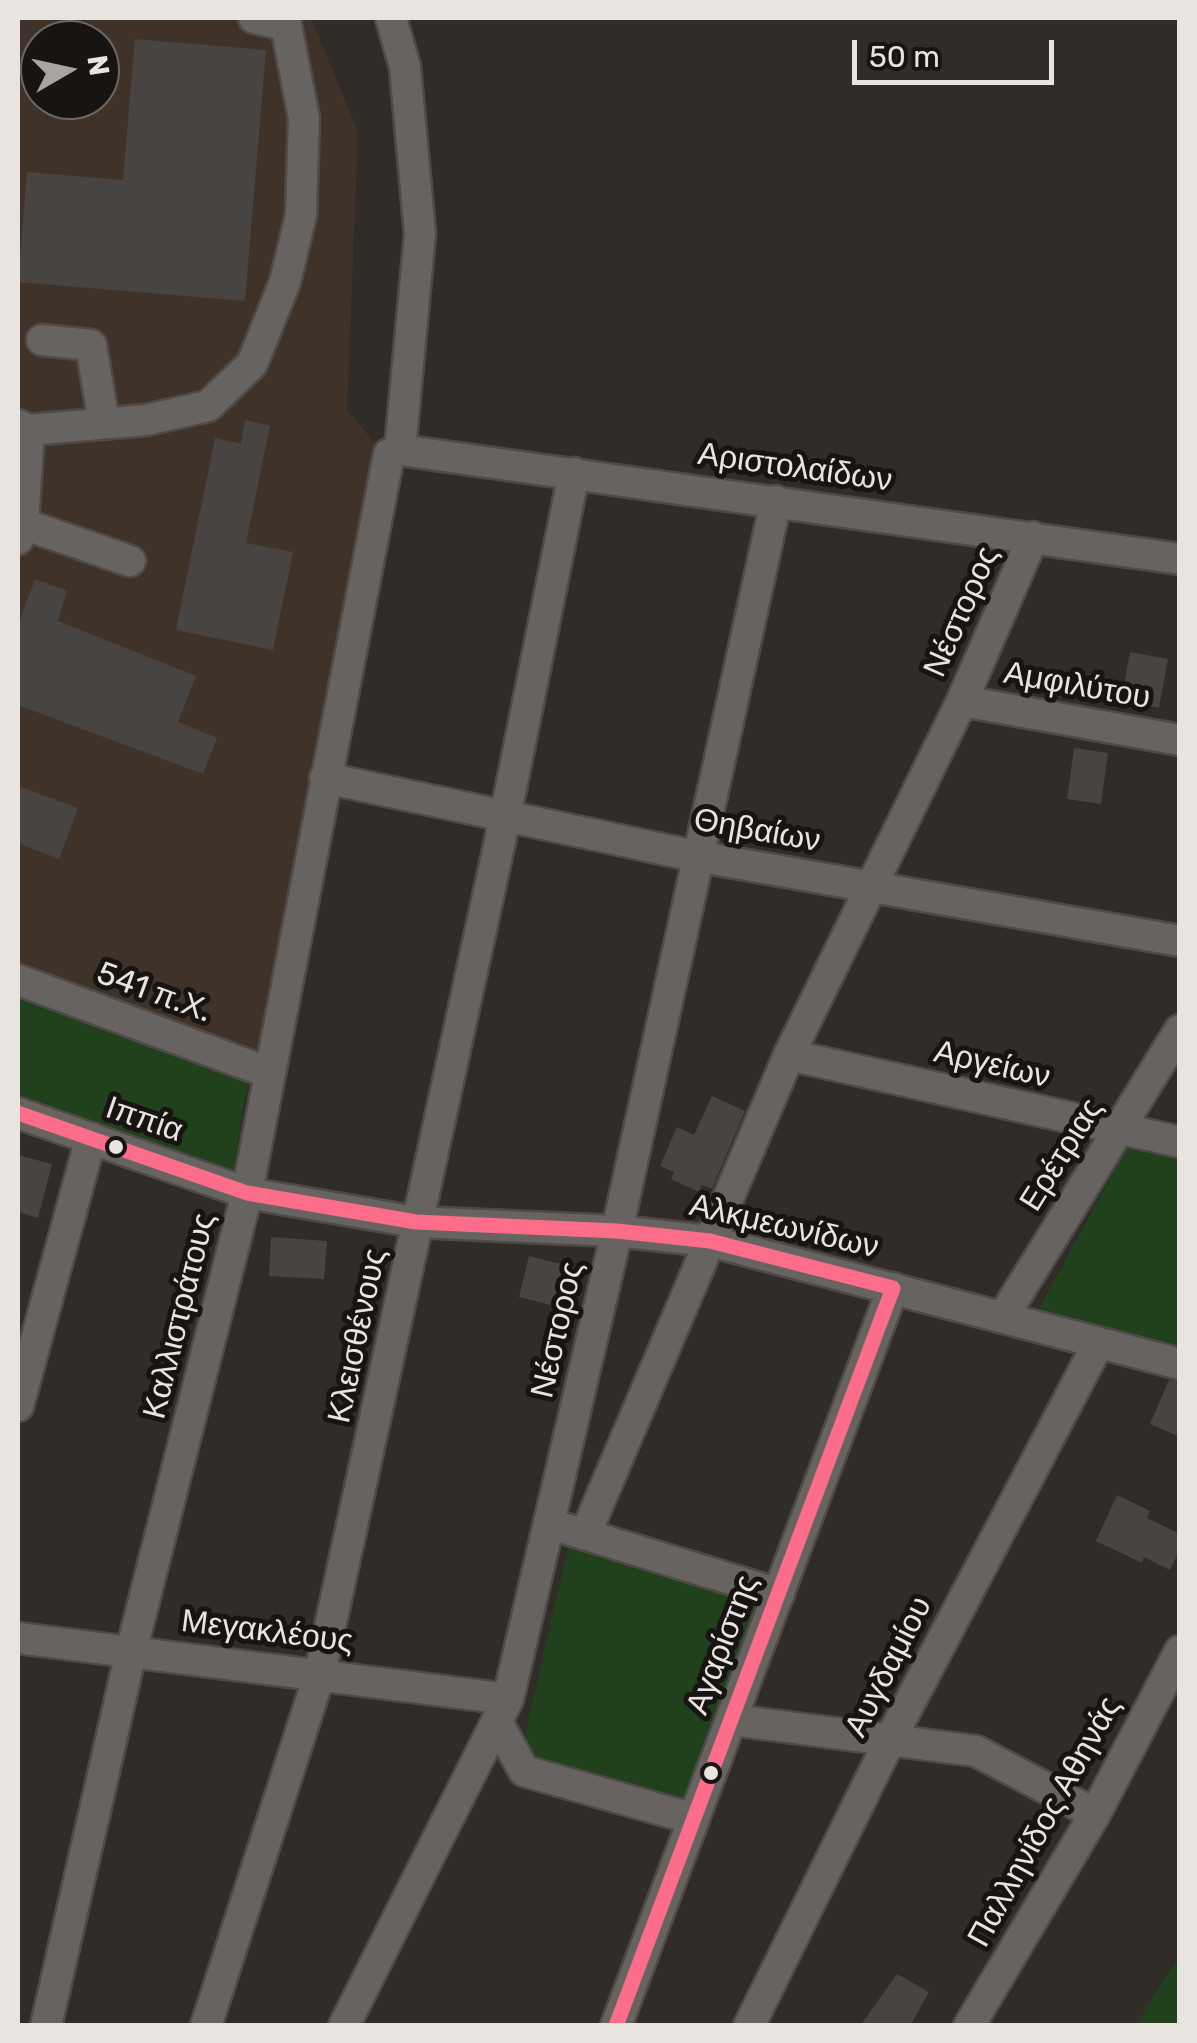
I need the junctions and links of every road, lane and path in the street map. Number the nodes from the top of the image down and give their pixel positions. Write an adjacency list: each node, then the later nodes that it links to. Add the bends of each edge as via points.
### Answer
1 (254, 18): 4 (street, via 286,25 304,118 301,215 285,282 252,364 208,406)
2 (392, 18): 6 (street, via 406,66 420,234)
3 (42, 340): 4 (street, via 91,345)
4 (104, 423): 5 (street)
5 (23, 428): 9 (street)
6 (400, 450): 7 (street, Αριστολαίδων); 15 (street, Καλλιστράτους, via 388,454)
7 (574, 473): 8 (street, Αριστολαίδων); 16 (street, Κλεισθένους)
8 (776, 501): 10 (street, Αριστολαίδων); 17 (street, Νέστορος)
9 (20, 532): 12 (street)
10 (1033, 538): 11 (street, Αριστολαίδων); 13 (street, Νέστορος)
11 (1180, 559)
12 (130, 561)
13 (962, 701): 14 (street, Αμφιλύτου); 18 (street, Νέστορος)
14 (1180, 740)
15 (325, 778): 16 (street, Θηβαίων); 23 (street, Καλλιστράτους)
16 (504, 818): 17 (street, Θηβαίων); 29 (street, Κλεισθένους)
17 (695, 856): 18 (street, Θηβαίων); 30 (street, Νέστορος)
18 (869, 886): 19 (street, Θηβαίων); 22 (street, Νέστορος)
19 (1180, 941)
20 (18, 980): 23 (street, 541 π.Χ.)
21 (1180, 1030): 25 (street, Ερέτριας)
22 (789, 1055): 25 (street, Αργείων); 31 (street, Νέστορος)
23 (267, 1072): 28 (street, Καλλιστράτους)
24 (18, 1113): 26 (street, Ιππία)
25 (1119, 1129): 27 (street, Αργείων); 33 (street, Ερέτριας)
26 (90, 1138): 28 (street, Ιππία); 36 (street)
27 (1180, 1142)
28 (247, 1193): 29 (street, Αλκμεωνίδων); 42 (street, Καλλιστράτους)
29 (416, 1222): 30 (street, Αλκμεωνίδων); 43 (street, Κλεισθένους)
30 (616, 1231): 31 (street, Αλκμεωνίδων); 37 (street, Νέστορος)
31 (710, 1241): 32 (street, Αλκμεωνίδων); 38 (street, Νέστορος)
32 (893, 1288): 33 (street, Αλκμεωνίδων); 39 (street, Αγαρίστης)
33 (1002, 1316): 34 (street, Αλκμεωνίδων)
34 (1098, 1344): 35 (street, Αλκμεωνίδων); 46 (street, Αυγδαμίου)
35 (1180, 1364)
36 (18, 1406)
37 (550, 1524): 38 (street); 44 (street, Νέστορος)
38 (586, 1535): 39 (street)
39 (780, 1594): 45 (street, Αγαρίστης)
40 (18, 1638): 42 (street, Μεγακλέους)
41 (1180, 1651): 47 (street, Παλληνίδος Αθηνάς)
42 (131, 1652): 43 (street, Μεγακλέους); 49 (street, Καλλιστράτους)
43 (320, 1673): 44 (street, Μεγακλέους); 50 (street, Κλεισθένους)
44 (503, 1710): 48 (street, via 524,1771); 51 (street, Νέστορος)
45 (732, 1720): 46 (street); 48 (street, Αγαρίστης)
46 (892, 1738): 47 (street, via 976,1751); 53 (street, Αυγδαμίου)
47 (1095, 1814): 54 (street, Παλληνίδος Αθηνάς)
48 (694, 1819): 52 (street, Αγαρίστης)
49 (46, 2026)
50 (206, 2026)
51 (344, 2026)
52 (616, 2026)
53 (750, 2026)
54 (969, 2026)

